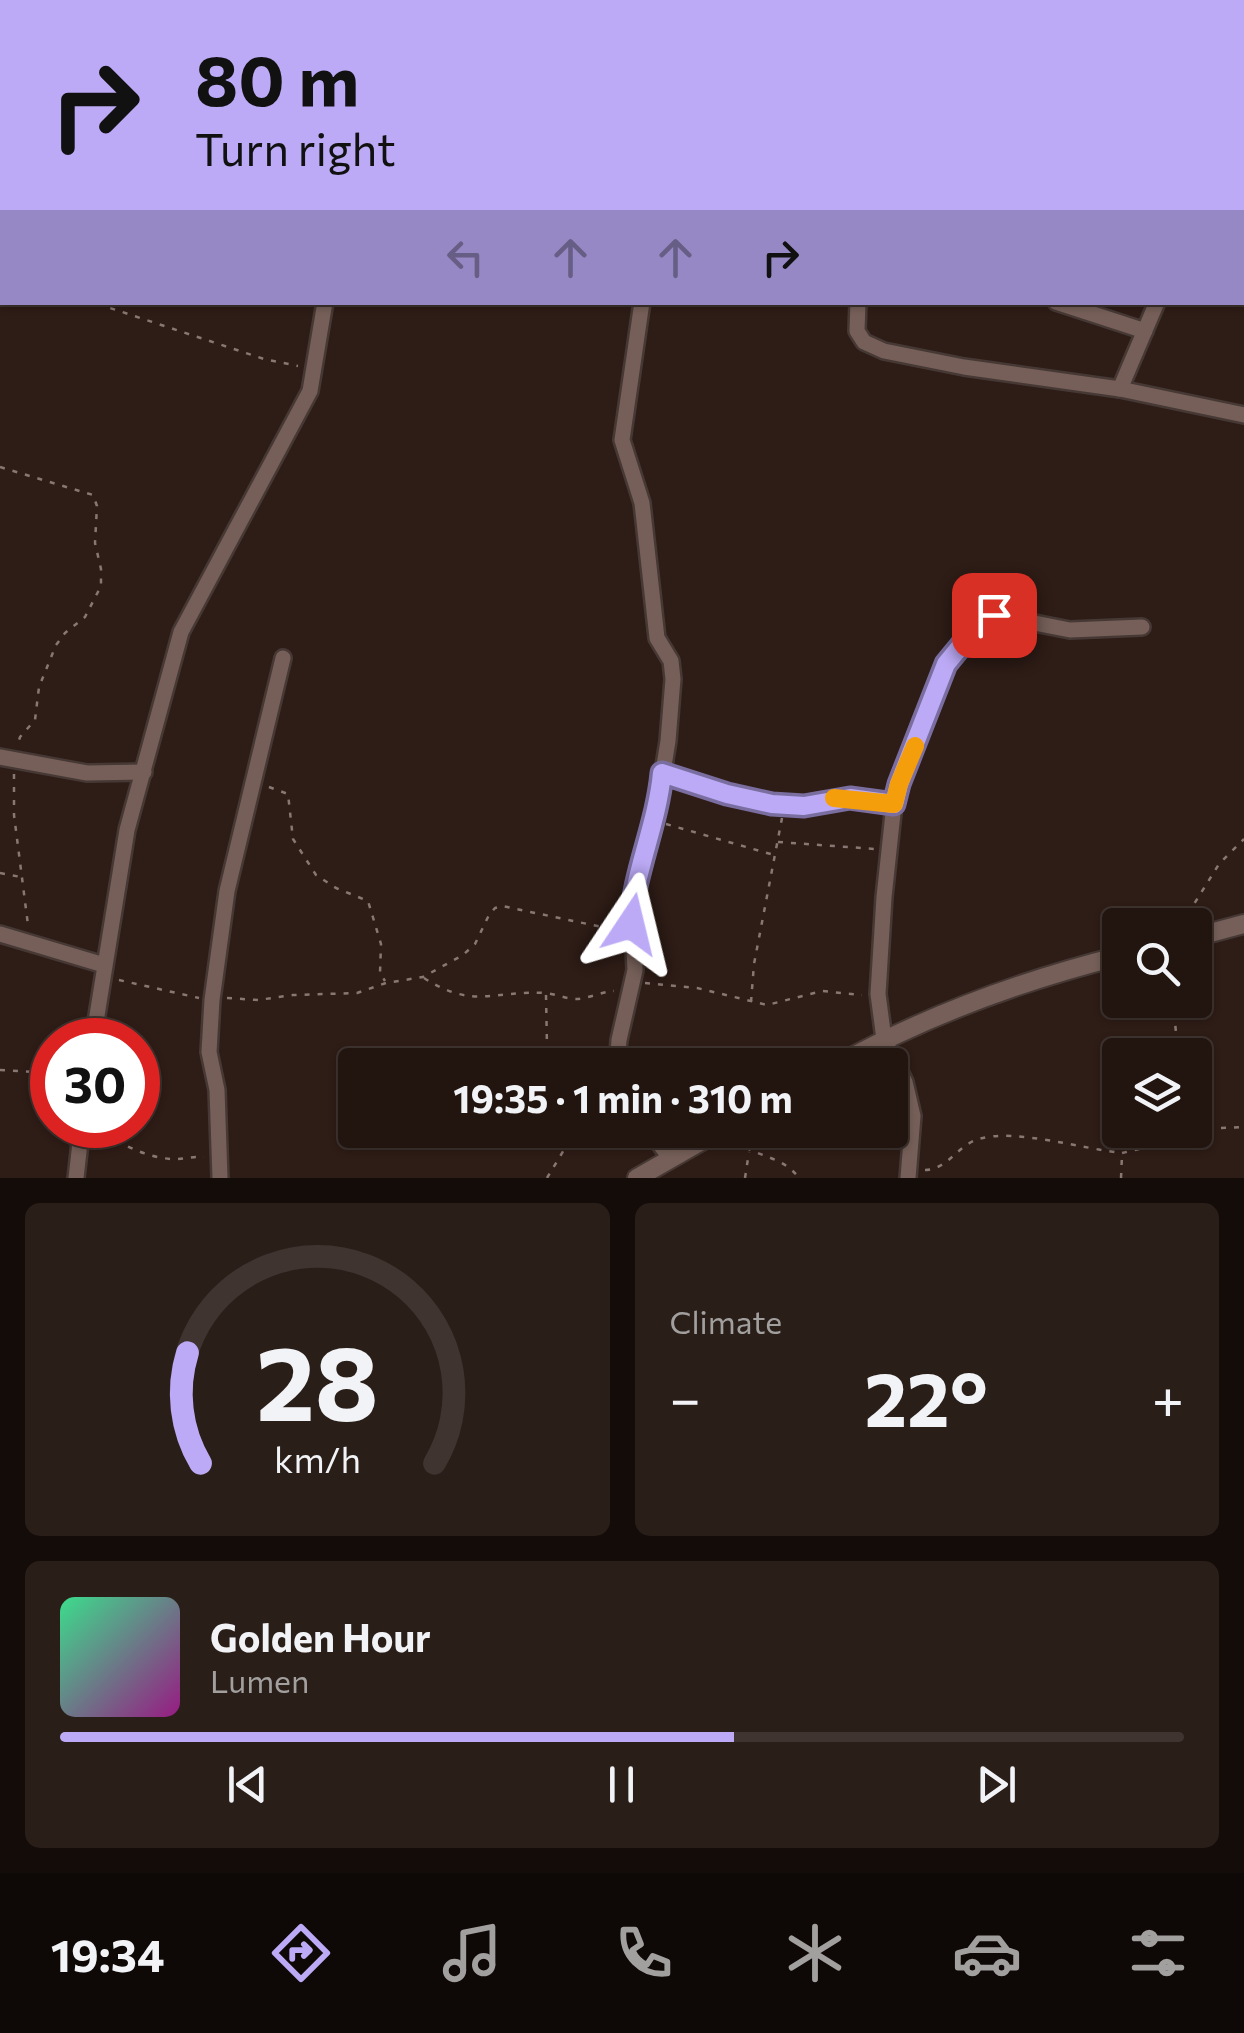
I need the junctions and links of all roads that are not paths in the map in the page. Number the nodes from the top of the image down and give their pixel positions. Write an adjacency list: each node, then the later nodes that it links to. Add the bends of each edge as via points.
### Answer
1 (325, 305): 12 (street, via 310,391 182,632)
2 (642, 305): 13 (street, via 622,440 642,502 656,638 672,669)
3 (858, 305): 7 (street, via 857,331 884,351)
4 (1065, 305): 6 (street)
5 (1156, 305): 6 (street)
6 (1145, 331): 7 (street)
7 (1120, 389): 8 (street)
8 (1244, 415)
9 (1142, 627): 14 (street, via 1070,630 987,618 946,664)
10 (283, 658): 28 (street, via 228,891 212,1000 209,1052)
11 (7, 758): 12 (street, via 87,774)
12 (144, 772): 19 (street)
13 (662, 773): 14 (street, via 784,805 850,798); 22 (street, via 636,889 636,958)
14 (894, 804): 21 (street, via 878,994)
15 (1244, 924): 16 (street)
16 (1212, 932)
17 (0, 934): 19 (street)
18 (1102, 961): 21 (street, via 1010,986)
19 (103, 970): 20 (street)
20 (96, 1018)
21 (884, 1039): 23 (street); 29 (street, via 914,1116)
22 (618, 1048)
23 (868, 1048)
24 (79, 1148): 30 (street)
25 (664, 1148): 27 (street)
26 (689, 1148): 27 (street)
27 (671, 1158): 31 (street)
28 (220, 1170)
29 (908, 1173)
30 (76, 1178)
31 (637, 1178)

